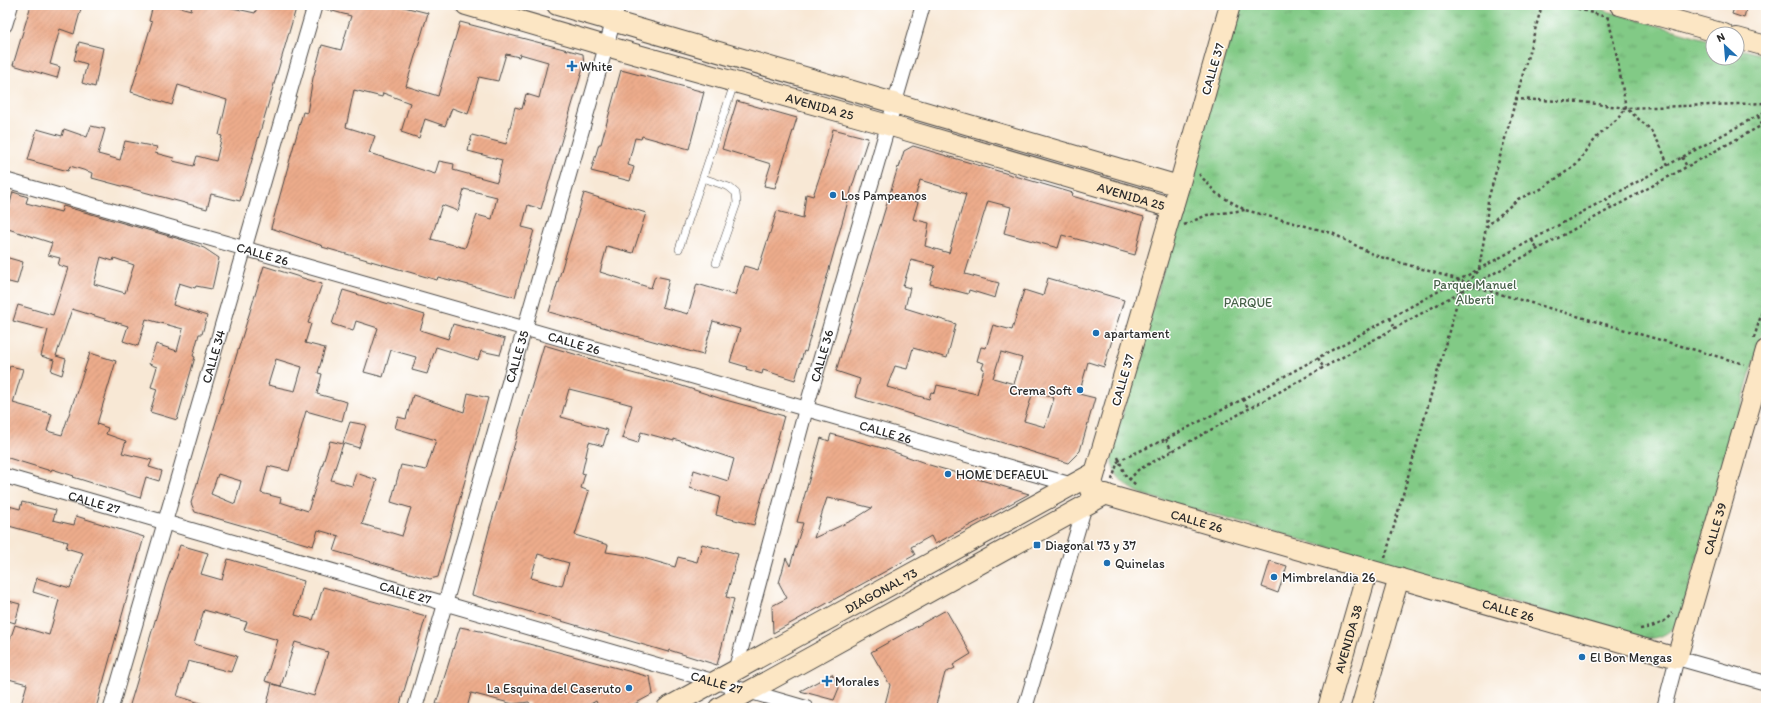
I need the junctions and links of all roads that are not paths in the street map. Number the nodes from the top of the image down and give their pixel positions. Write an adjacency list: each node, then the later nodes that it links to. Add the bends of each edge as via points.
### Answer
1 (11, 5): 9 (street)
2 (315, 5): 21 (street, CALLE 34)
3 (466, 5): 12 (main road, AVENIDA 25)
4 (557, 5): 8 (main road, AVENIDA 25)
5 (923, 5): 15 (street, CALLE 36)
6 (1230, 5): 19 (main road, CALLE 37)
7 (1614, 11): 10 (main road)
8 (615, 13): 12 (street, CALLE 35); 15 (main road, AVENIDA 25)
9 (5, 25)
10 (1705, 30)
11 (1745, 40): 13 (main road)
12 (606, 46): 14 (main road, AVENIDA 25); 24 (street, CALLE 35)
13 (1766, 46)
14 (735, 82): 16 (main road, AVENIDA 25); 17 (lane)
15 (895, 102): 16 (street, CALLE 36); 19 (main road, AVENIDA 25)
16 (888, 125): 20 (main road, AVENIDA 25); 27 (street, CALLE 36)
17 (703, 178): 22 (lane); 23 (lane, via 729,187 736,193 737,203)
18 (5, 180): 21 (street, CALLE 26)
19 (1179, 186): 20 (main road, CALLE 37)
20 (1173, 208): 29 (main road, CALLE 37)
21 (244, 248): 24 (street, CALLE 26); 30 (street, CALLE 34)
22 (679, 249)
23 (716, 263)
24 (524, 328): 27 (street, CALLE 26); 33 (street, CALLE 35)
25 (1763, 349): 26 (main road, CALLE 39)
26 (1757, 374): 34 (main road, CALLE 39)
27 (806, 409): 29 (street, CALLE 26); 35 (street, CALLE 36)
28 (5, 476): 30 (street, CALLE 27)
29 (1089, 489): 31 (main road, CALLE 26); 35 (main road, DIAGONAL 73); 42 (street, CALLE 37)
30 (165, 522): 33 (street, CALLE 27); 38 (street, CALLE 34)
31 (1373, 563): 32 (main road, CALLE 26); 43 (main road, AVENIDA 38)
32 (1395, 569): 34 (main road, CALLE 26); 44 (main road)
33 (444, 603): 35 (street, CALLE 27); 39 (street, CALLE 35)
34 (1677, 658): 36 (street, CALLE 26); 45 (street, CALLE 39)
35 (733, 682): 37 (main road, DIAGONAL 73); 40 (main road, DIAGONAL 73); 41 (street, CALLE 27)
36 (1766, 683)
37 (722, 707)
38 (111, 708)
39 (415, 708)
40 (667, 708)
41 (806, 708)
42 (1025, 708)
43 (1328, 708)
44 (1361, 708)
45 (1664, 708)

